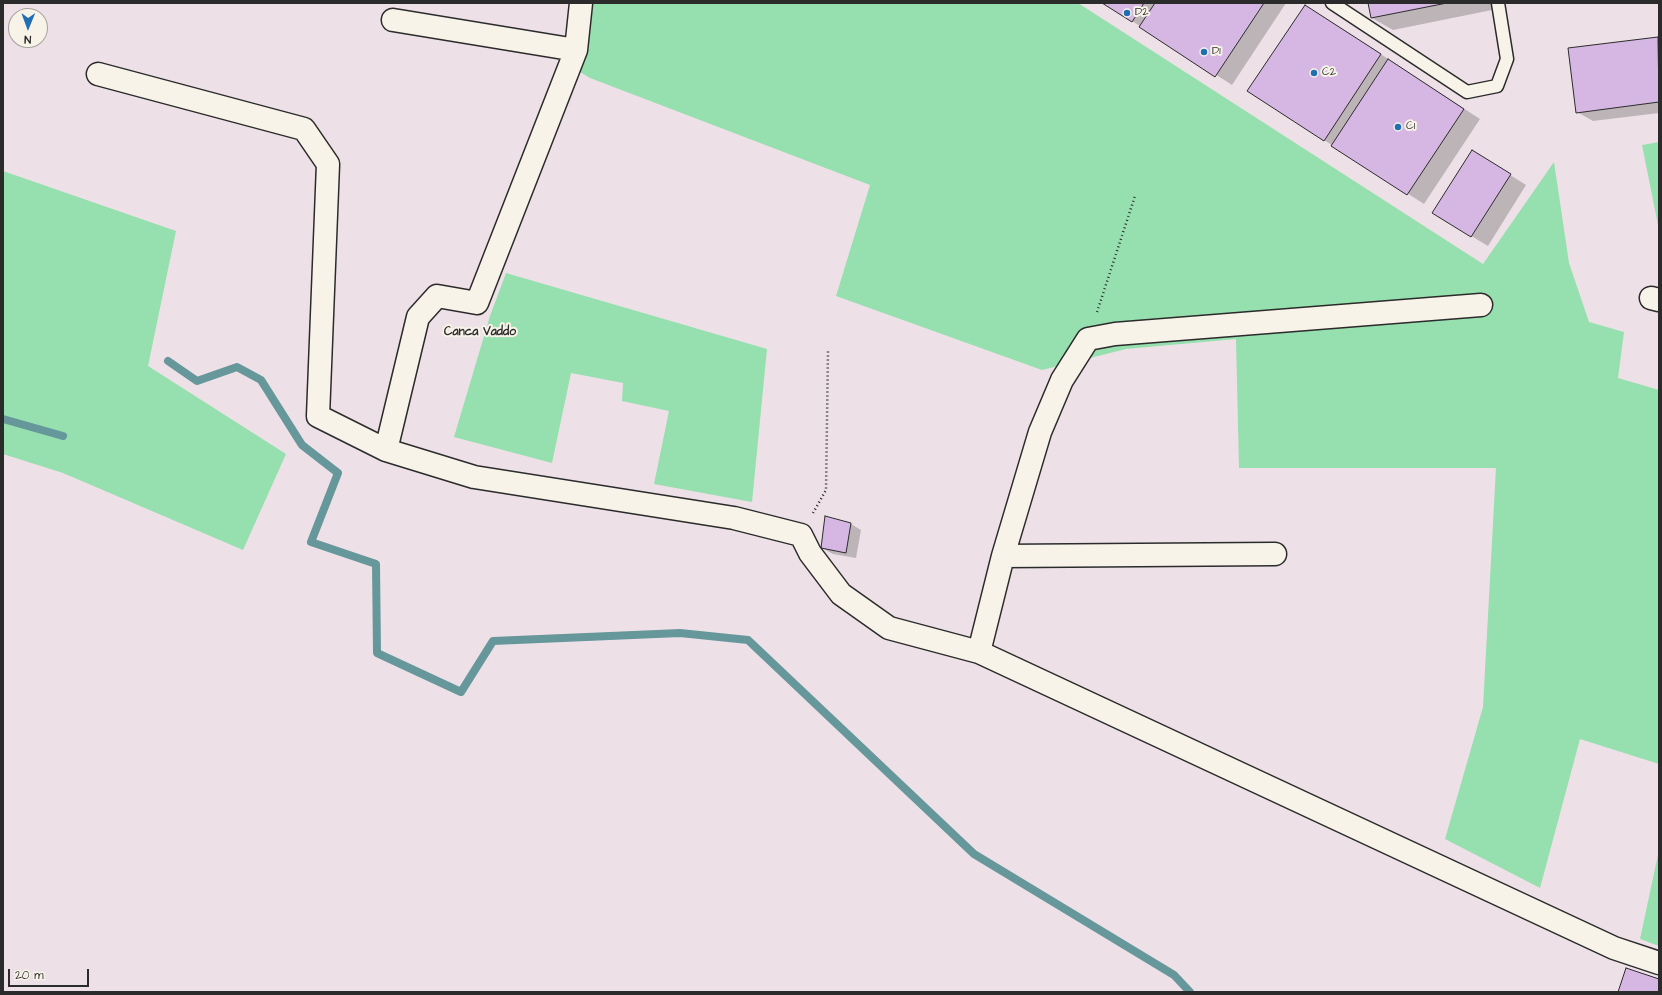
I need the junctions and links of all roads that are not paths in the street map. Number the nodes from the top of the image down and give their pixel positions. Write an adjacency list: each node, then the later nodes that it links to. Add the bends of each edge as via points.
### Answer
1 (581, 3): 5 (street)
2 (1332, 3): 3 (lane, via 1467,92 1498,86 1507,59)
3 (1498, 3)
4 (393, 20): 5 (street)
5 (576, 50): 8 (street, via 477,303 437,296 418,317)
6 (98, 74): 8 (street, via 304,129 328,164 318,416)
7 (1481, 305): 10 (street, via 1115,334 1088,339 1062,380 1040,432)
8 (386, 450): 11 (street, via 474,477 734,518 802,535 810,554 841,594 889,628)
9 (1275, 554): 10 (street)
10 (1003, 556): 11 (street)
11 (979, 652): 12 (street, via 1614,948)
12 (1659, 963)

